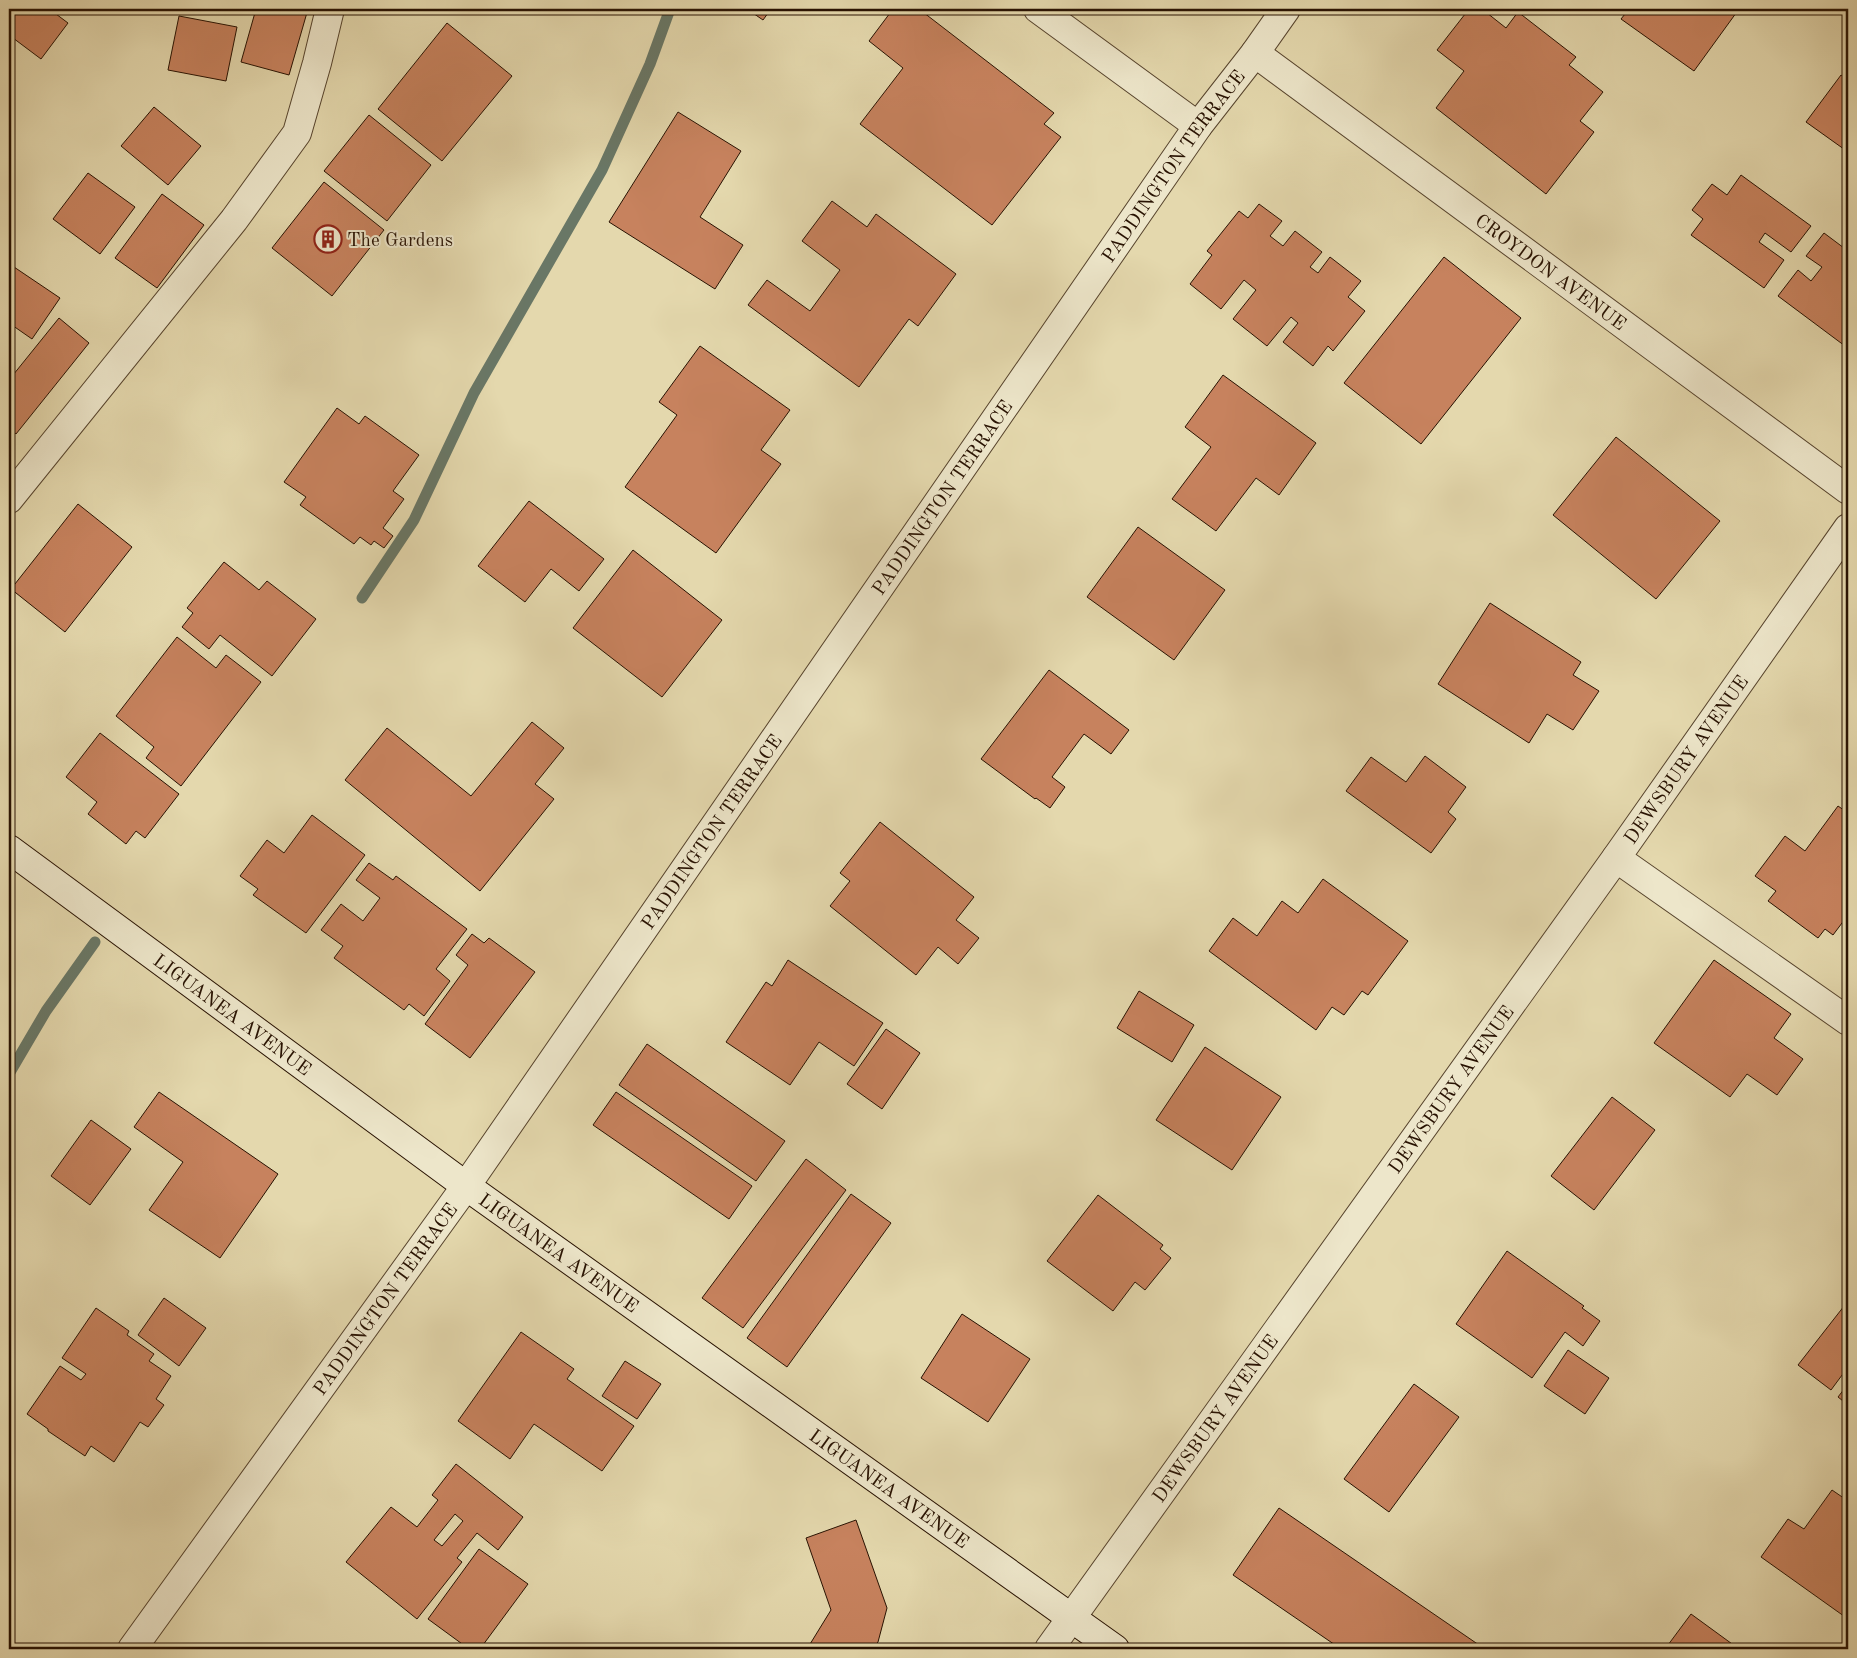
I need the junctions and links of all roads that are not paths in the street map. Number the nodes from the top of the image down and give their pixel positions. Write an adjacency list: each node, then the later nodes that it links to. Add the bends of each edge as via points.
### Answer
1 (330, 9): 7 (street, via 297,133 234,220)
2 (1038, 9): 5 (street)
3 (1286, 9): 4 (street, PADDINGTON TERRACE)
4 (1255, 52): 5 (street, PADDINGTON TERRACE); 6 (street, CROYDON AVENUE)
5 (1198, 126): 12 (street, PADDINGTON TERRACE)
6 (1848, 490)
7 (9, 499)
8 (1848, 528): 10 (street, DEWSBURY AVENUE)
9 (9, 849): 12 (street, LIGUANEA AVENUE)
10 (1616, 858): 11 (street); 13 (street, DEWSBURY AVENUE)
11 (1848, 1022)
12 (466, 1186): 13 (street, LIGUANEA AVENUE); 14 (street, PADDINGTON TERRACE)
13 (1071, 1618): 15 (street, DEWSBURY AVENUE); 16 (street, LIGUANEA AVENUE)
14 (132, 1649)
15 (1050, 1649)
16 (1116, 1649)

